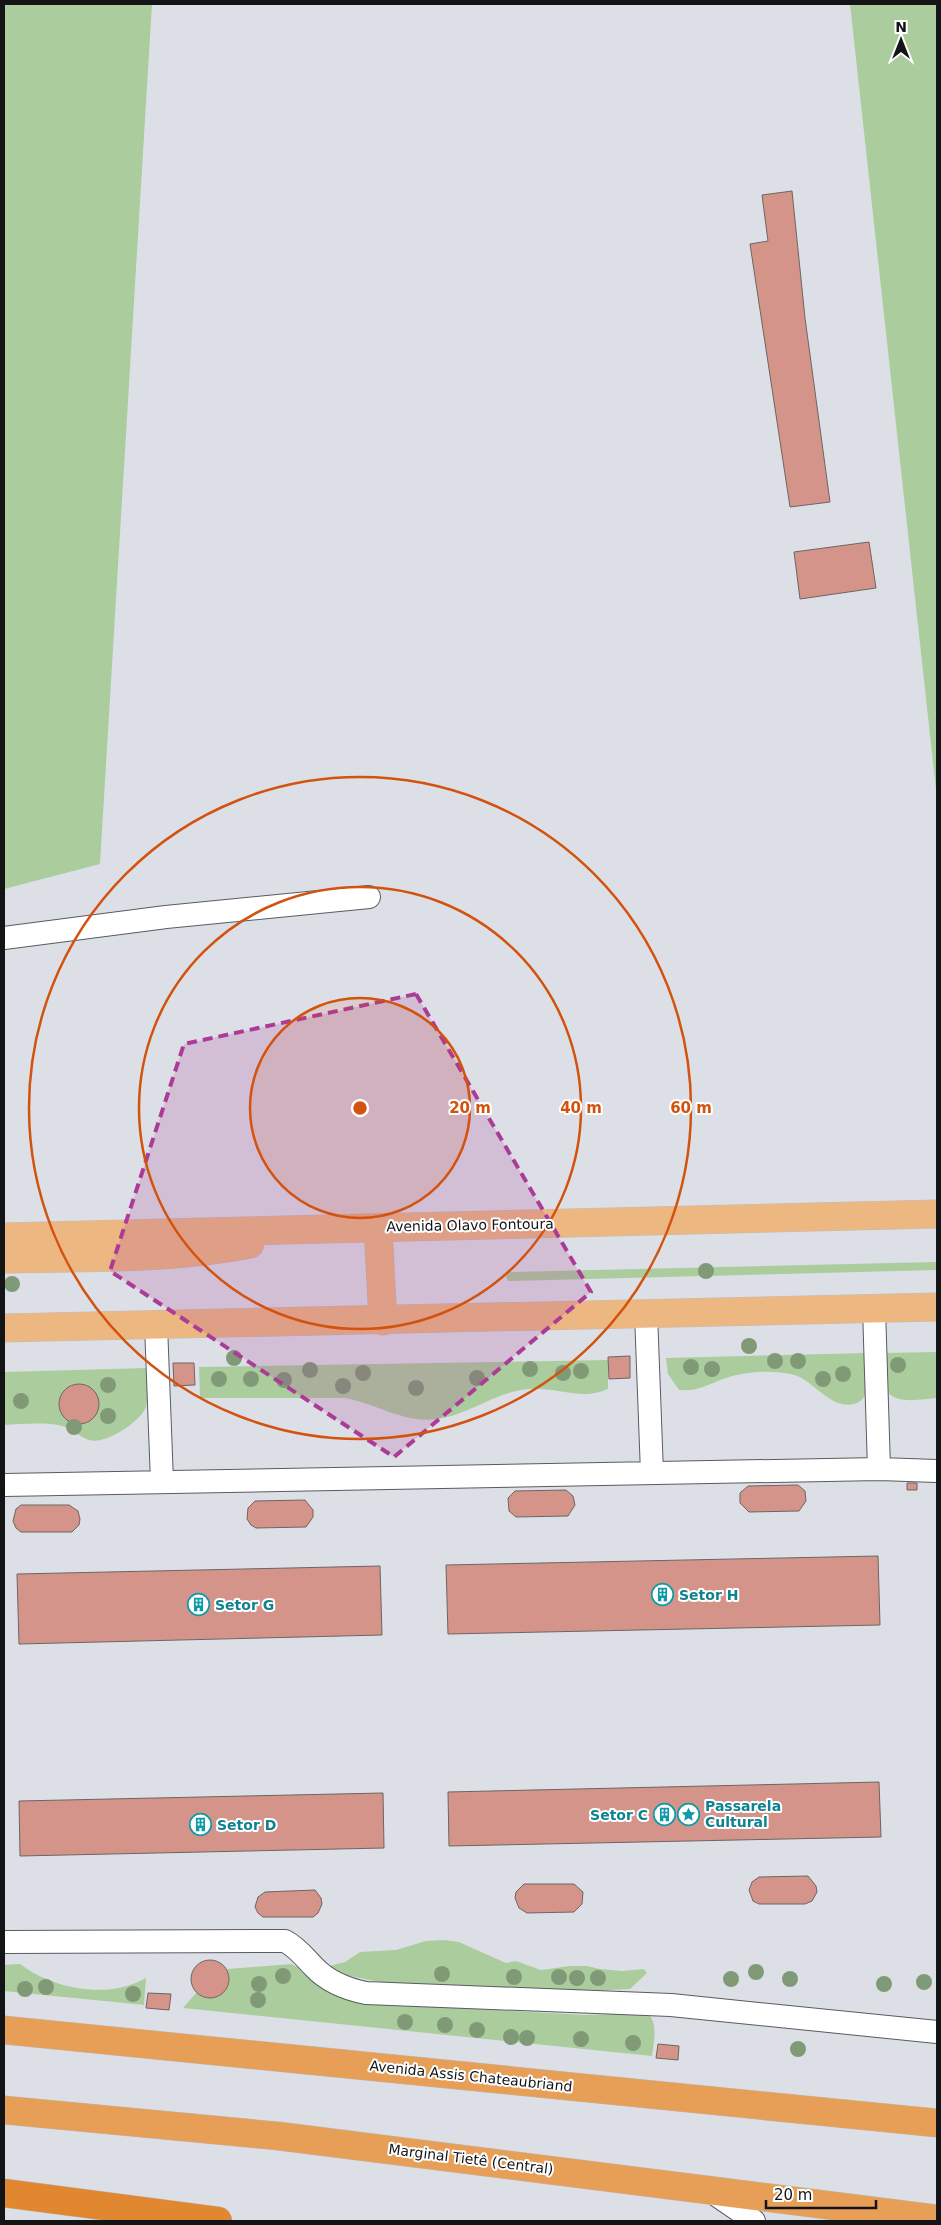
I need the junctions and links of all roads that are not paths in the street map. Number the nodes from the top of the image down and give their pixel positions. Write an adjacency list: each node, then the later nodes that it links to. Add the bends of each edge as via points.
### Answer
1 (369, 897): 2 (lane, via 166,917)
2 (4, 938)
3 (937, 1214): 4 (main road, Avenida Olavo Fontoura)
4 (378, 1228): 5 (main road, Avenida Olavo Fontoura); 11 (main road)
5 (283, 1230): 6 (main road, Avenida Olavo Fontoura); 7 (main road, via 259,1242 211,1251 160,1256)
6 (4, 1238)
7 (4, 1259)
8 (937, 1307): 9 (main road)
9 (874, 1308): 10 (main road); 14 (lane)
10 (646, 1314): 11 (main road); 16 (lane)
11 (383, 1321): 12 (main road)
12 (156, 1325): 13 (main road); 17 (lane)
13 (4, 1328)
14 (879, 1469): 15 (lane); 16 (lane)
15 (937, 1471)
16 (652, 1473): 17 (lane)
17 (162, 1482): 18 (lane)
18 (4, 1485)
19 (4, 1942): 21 (lane, via 285,1941 297,1947 330,1981 350,1990 671,2005)
20 (4, 2030): 23 (highway, Avenida Assis Chateaubriand)
21 (937, 2032)
22 (4, 2110): 24 (highway, Marginal Tietê (Central), via 278,2136)
23 (937, 2123)
24 (706, 2188): 26 (highway, Marginal Tietê (Central)); 28 (lane)
25 (4, 2193): 27 (highway)
26 (937, 2219)
27 (218, 2221)
28 (754, 2221)

